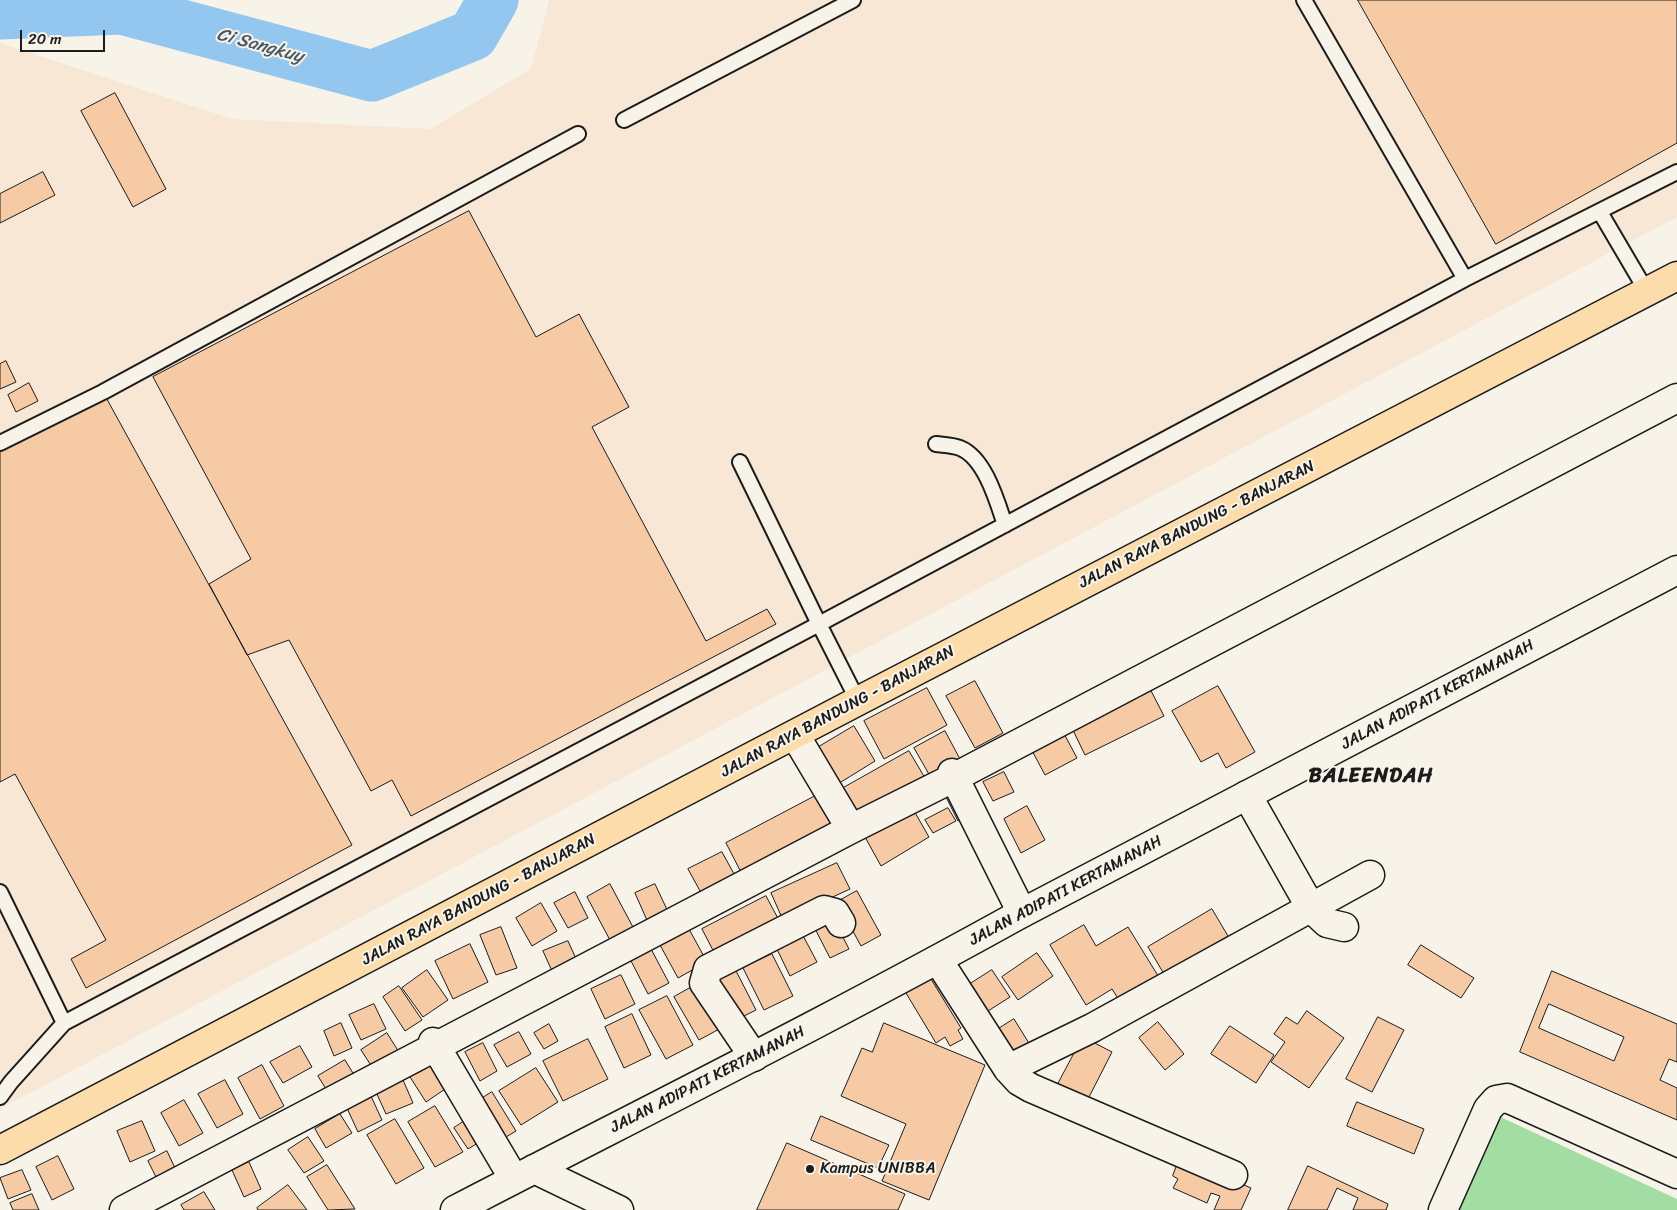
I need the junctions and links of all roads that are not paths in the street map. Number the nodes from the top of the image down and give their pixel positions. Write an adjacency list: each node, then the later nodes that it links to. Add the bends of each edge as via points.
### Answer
1 (853, 0): 3 (lane)
2 (1304, 0): 8 (lane)
3 (624, 120)
4 (578, 134): 11 (lane, via 103,392)
5 (1677, 172): 6 (lane)
6 (1600, 212): 8 (lane); 9 (lane)
7 (1677, 276): 9 (main road, JALAN RAYA BANDUNG - BANJARAN)
8 (1465, 279): 14 (lane)
9 (1647, 292): 17 (main road, JALAN RAYA BANDUNG - BANJARAN)
10 (1677, 398): 19 (street)
11 (0, 443)
12 (936, 444): 14 (lane, via 960,448 974,458 991,486)
13 (740, 462): 16 (lane)
14 (1005, 524): 16 (lane)
15 (1677, 570): 20 (street, JALAN ADIPATI KERTAMANAH)
16 (819, 624): 17 (lane); 29 (lane)
17 (858, 701): 18 (main road, JALAN RAYA BANDUNG - BANJARAN)
18 (795, 735): 21 (street); 34 (main road, JALAN RAYA BANDUNG - BANJARAN)
19 (955, 777): 21 (street); 25 (street, via 952,773)
20 (1247, 795): 24 (street); 25 (street, JALAN ADIPATI KERTAMANAH)
21 (850, 829): 30 (street)
22 (1370, 875): 24 (street)
23 (0, 892): 29 (lane)
24 (1311, 908): 27 (street, via 1327,923); 32 (street, via 1092,1028)
25 (1022, 913): 28 (street, JALAN ADIPATI KERTAMANAH)
26 (841, 923): 31 (street, via 835,913 824,910 708,969 704,983)
27 (1344, 927)
28 (938, 960): 31 (street, JALAN ADIPATI KERTAMANAH); 32 (street)
29 (64, 1023): 33 (lane)
30 (436, 1047): 35 (street, via 433,1042); 38 (street)
31 (754, 1057): 35 (street, JALAN ADIPATI KERTAMANAH)
32 (1008, 1070): 37 (street, via 1031,1088)
33 (0, 1097)
34 (0, 1150)
35 (524, 1174): 39 (street, JALAN ADIPATI KERTAMANAH); 40 (street)
36 (1677, 1174): 41 (street, via 1508,1098 1496,1100 1488,1109)
37 (1233, 1175)
38 (124, 1210)
39 (454, 1210)
40 (619, 1210)
41 (1443, 1210)

